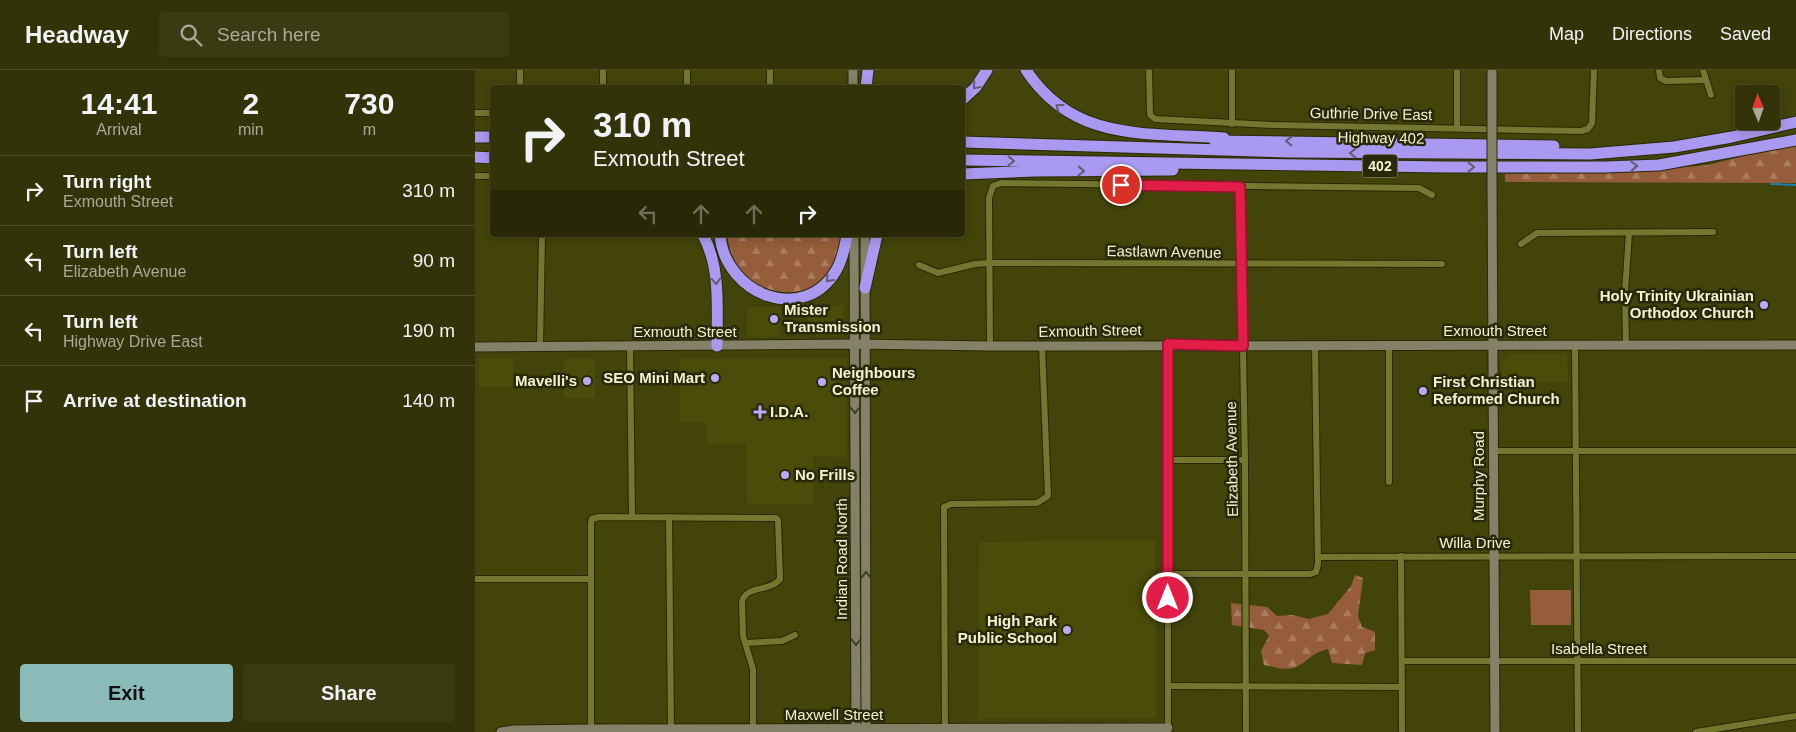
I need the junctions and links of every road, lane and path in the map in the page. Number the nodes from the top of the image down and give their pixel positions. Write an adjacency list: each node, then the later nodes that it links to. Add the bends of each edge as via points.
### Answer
1 (520, 70): 18 (street)
2 (603, 70): 19 (street)
3 (687, 70): 20 (street)
4 (770, 70): 21 (street)
5 (853, 70): 22 (main road)
6 (864, 70): 23 (main road)
7 (868, 70): 24 (highway)
8 (987, 70): 26 (highway, one-way to 26)
9 (1026, 70): 40 (highway, one-way to 9, via 1133,132 1095,125 1052,102)
10 (1149, 70): 30 (street, Guthrie Drive East, via 1150,116 1155,119)
11 (1232, 70): 30 (street)
12 (1457, 70): 32 (street)
13 (1492, 70): 82 (main road, Murphy Road, bridge)
14 (1595, 70): 32 (street, Guthrie Drive East, via 1591,126 1581,131)
15 (1659, 70): 17 (street, via 1660,78 1665,82)
16 (1703, 70): 17 (street)
17 (1706, 80): 25 (street)
18 (520, 85)
19 (603, 85)
20 (687, 85)
21 (770, 85)
22 (853, 85)
23 (865, 85)
24 (866, 85)
25 (1711, 96)
26 (965, 97)
27 (475, 113): 28 (street)
28 (490, 113)
29 (1796, 122): 31 (highway, Highway 402 / 402)
30 (1232, 124): 32 (street, Guthrie Drive East)
31 (1780, 126)
32 (1457, 128)
33 (475, 130): 34 (highway)
34 (490, 130)
35 (1760, 130): 40 (highway, one-way to 40, via 1665,143 1604,147)
36 (1762, 130): 48 (highway, Highway 402 / 402, one-way to 48, via 1702,143 1625,152)
37 (965, 136): 40 (highway)
38 (475, 137): 39 (highway)
39 (490, 137)
40 (1260, 140)
41 (1796, 140): 52 (highway, Highway 402 / 402, one-way to 41, via 1659,165)
42 (475, 142): 44 (highway)
43 (965, 142): 48 (highway, Highway 402 / 402)
44 (490, 143)
45 (965, 148): 48 (highway)
46 (475, 152): 47 (highway)
47 (490, 152)
48 (1288, 152)
49 (475, 157): 50 (highway)
50 (490, 158)
51 (965, 160): 52 (highway, Highway 402 / 402, one-way to 52)
52 (1445, 167): 54 (highway, one-way to 52, via 1355,171)
53 (965, 169): 54 (highway)
54 (1036, 171): 55 (highway)
55 (965, 174)
56 (475, 176): 57 (street)
57 (490, 176)
58 (1240, 187): 59 (street, via 1419,188); 70 (street, via 1001,183 993,186 989,198); 73 (street, Elizabeth Avenue)
59 (1432, 195)
60 (1713, 232): 61 (street)
61 (1629, 233): 69 (street, via 1537,233); 79 (street)
62 (542, 237): 84 (street)
63 (704, 237): 86 (highway, one-way to 86, via 716,275)
64 (720, 237): 65 (highway, one-way to 64, via 841,260 828,281 807,295 788,298 766,295 743,283 726,261)
65 (847, 237)
66 (854, 237): 75 (main road, Indian Road North)
67 (865, 237): 74 (main road, Indian Road North)
68 (877, 237): 74 (highway)
69 (1521, 244)
70 (991, 263): 72 (street, Eastlawn Avenue, via 938,272); 73 (street, Eastlawn Avenue); 87 (street)
71 (1442, 264): 73 (street, Eastlawn Avenue)
72 (919, 265)
73 (1241, 265): 89 (street, Elizabeth Avenue)
74 (865, 288): 76 (main road, Indian Road North)
75 (855, 344): 76 (main road, Exmouth Street); 86 (main road, Exmouth Street); 125 (main road, Indian Road North, one-way to 125)
76 (866, 344): 87 (main road, Exmouth Street); 121 (main road, Indian Road North, one-way to 76)
77 (1168, 344): 88 (main road, Exmouth Street); 89 (main road, Exmouth Street); 94 (street)
78 (1575, 344): 79 (main road, Exmouth Street); 82 (main road, Exmouth Street); 91 (street)
79 (1626, 344): 83 (main road, Exmouth Street)
80 (1315, 345): 81 (main road, Exmouth Street); 89 (main road, Exmouth Street); 103 (street)
81 (1389, 345): 82 (main road, Exmouth Street); 96 (street)
82 (1493, 345): 92 (main road, Murphy Road)
83 (1796, 345)
84 (540, 346): 85 (main road, Exmouth Street); 90 (main road, Exmouth Street)
85 (630, 346): 86 (main road, Exmouth Street); 97 (street)
86 (717, 346)
87 (990, 346): 88 (main road, Exmouth Street)
88 (1042, 346): 122 (street, via 1048,496 1037,503 948,504 943,512)
89 (1243, 346): 95 (street, Elizabeth Avenue)
90 (475, 347)
91 (1577, 450): 92 (street); 93 (street); 101 (street)
92 (1493, 451): 100 (main road, Murphy Road)
93 (1796, 451)
94 (1167, 460): 95 (street); 104 (street)
95 (1245, 460): 105 (street, Elizabeth Avenue)
96 (1389, 482)
97 (632, 517): 98 (street); 107 (street, via 592,519)
98 (669, 517): 109 (street, via 778,520 780,579 774,585 749,592 743,598); 118 (street)
99 (1401, 556): 100 (street, Willa Drive); 103 (street, Willa Drive); 110 (street)
100 (1494, 556): 101 (street, Willa Drive); 111 (main road, Murphy Road)
101 (1578, 556): 102 (street, Willa Drive); 113 (street)
102 (1796, 556)
103 (1318, 557): 105 (street, via 1314,574)
104 (1168, 574): 105 (street); 114 (street)
105 (1245, 574): 115 (street, Elizabeth Avenue)
106 (475, 578): 107 (street)
107 (591, 578): 119 (street)
108 (795, 635): 109 (street, via 783,641)
109 (746, 643): 120 (street, via 753,669)
110 (1402, 661): 111 (street, Isabella Street); 116 (street)
111 (1495, 661): 113 (street, Isabella Street); 129 (main road, Murphy Road)
112 (1796, 661): 113 (street, Isabella Street)
113 (1578, 662): 130 (street)
114 (1168, 686): 115 (street); 124 (street)
115 (1245, 687): 116 (street); 127 (street, Elizabeth Avenue)
116 (1401, 687): 128 (street)
117 (1796, 716): 131 (street)
118 (671, 729): 119 (main road, Maxwell Street); 120 (main road, Maxwell Street)
119 (591, 730): 126 (main road, Maxwell Street)
120 (753, 730): 125 (main road, Maxwell Street)
121 (866, 730): 122 (main road, Maxwell Street); 125 (main road, Maxwell Street)
122 (945, 730): 123 (main road, Maxwell Street)
123 (1017, 730): 124 (main road, Maxwell Street)
124 (1168, 730)
125 (856, 731)
126 (501, 732)
127 (1246, 732)
128 (1402, 732)
129 (1495, 732)
130 (1578, 732)
131 (1696, 732)

